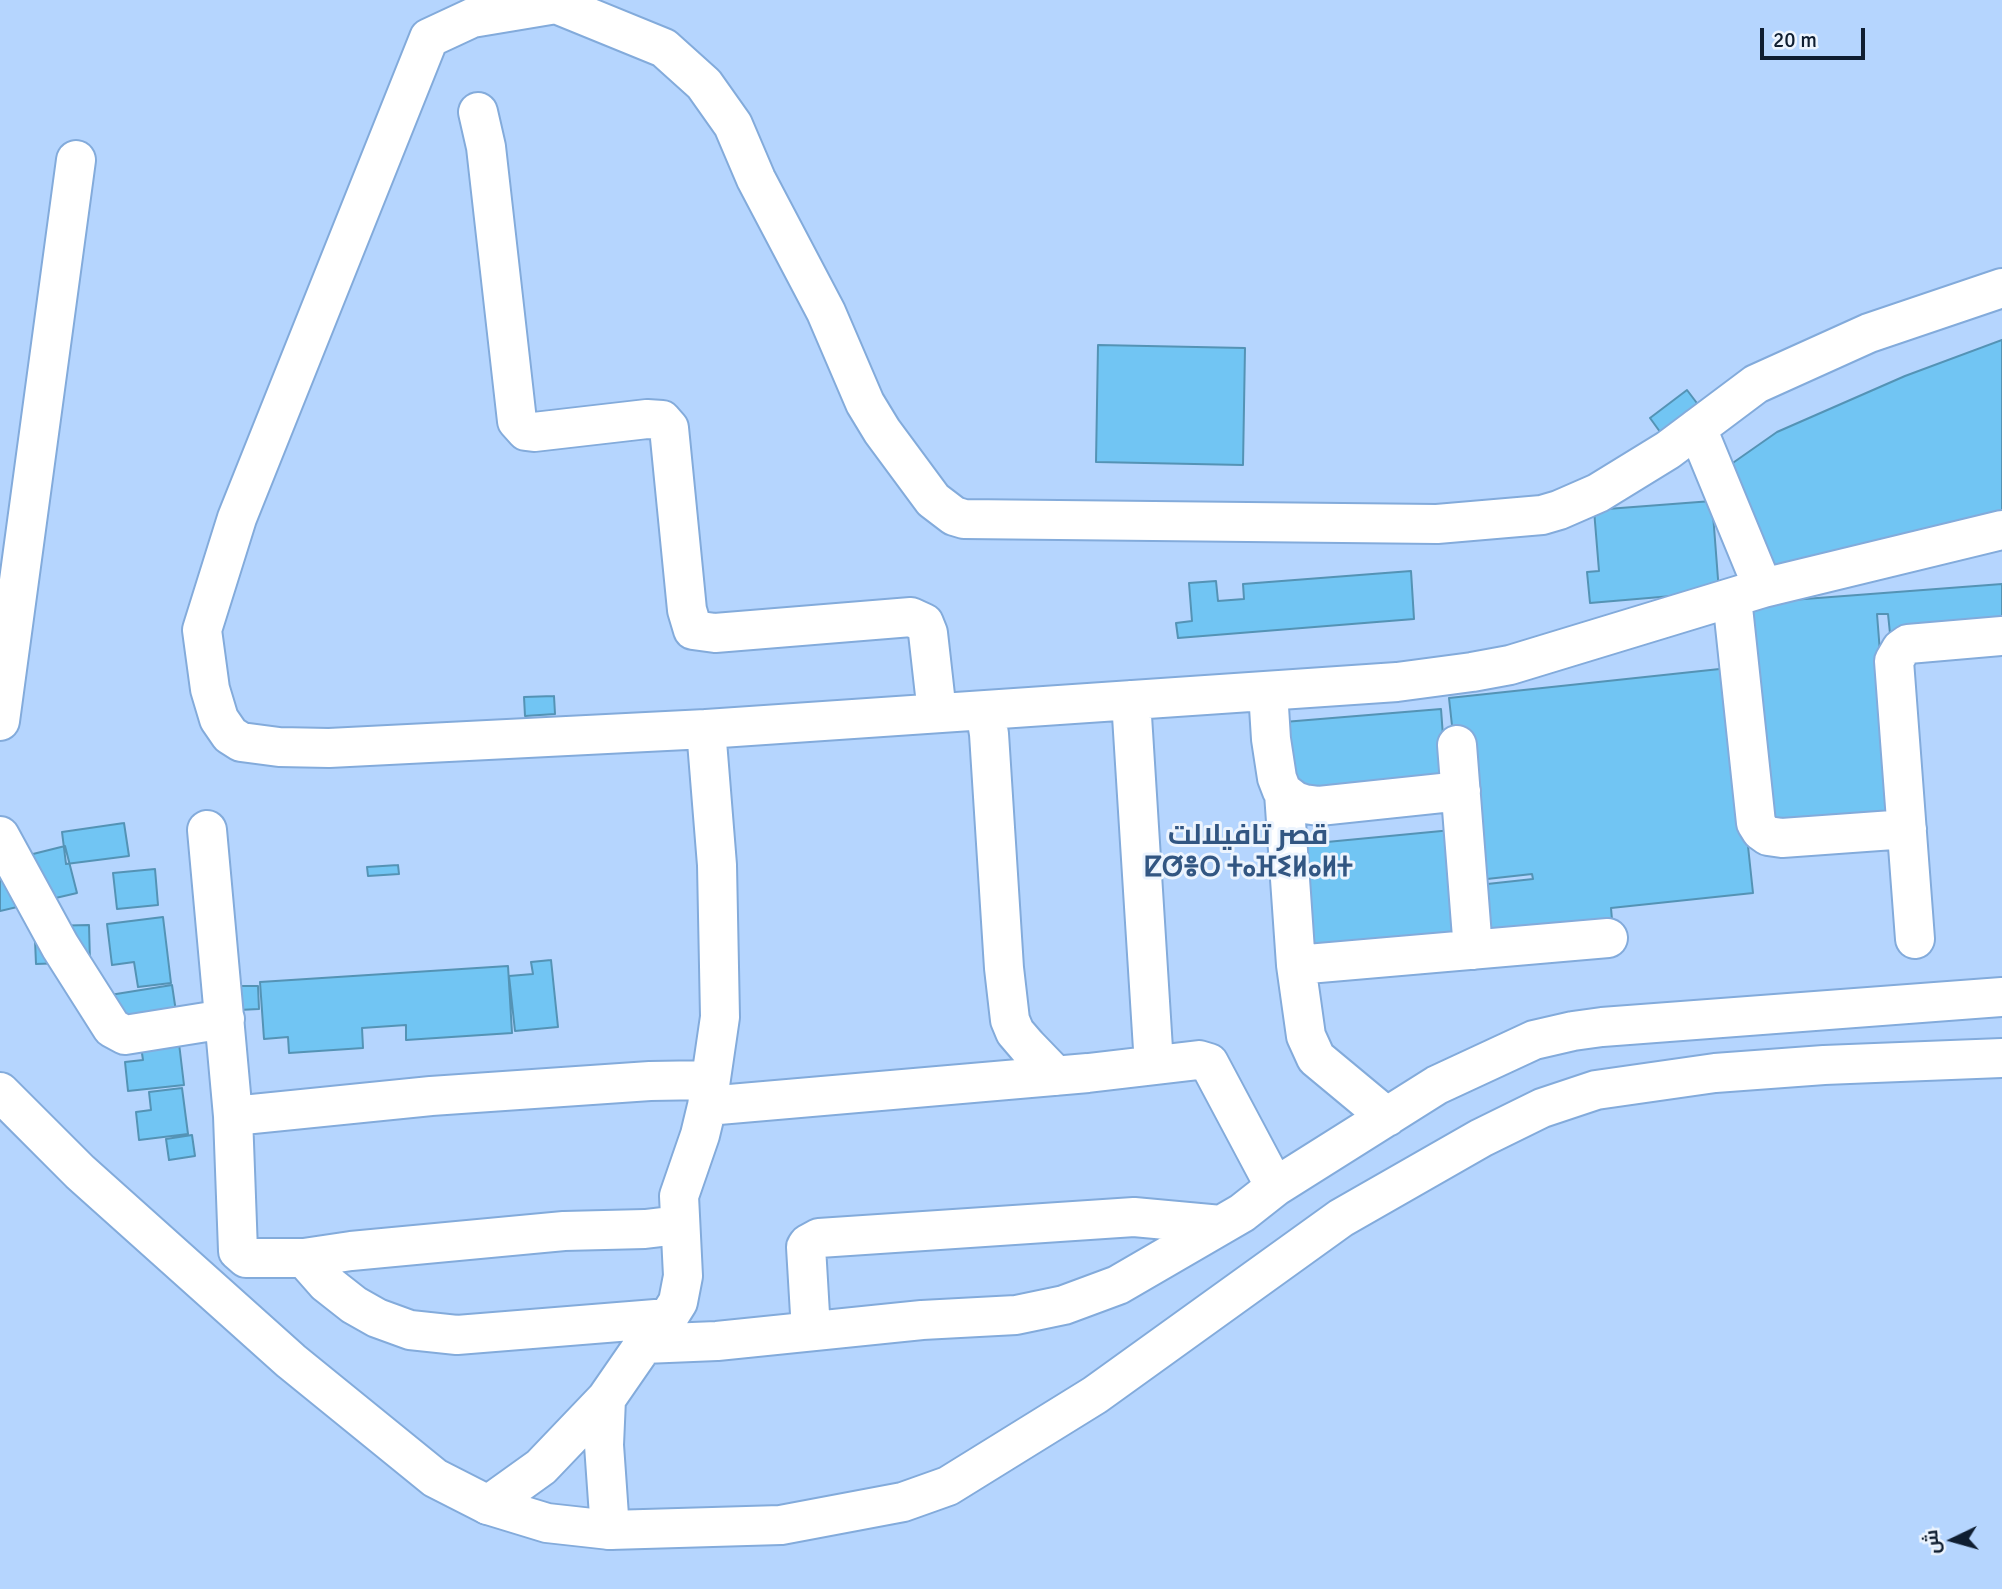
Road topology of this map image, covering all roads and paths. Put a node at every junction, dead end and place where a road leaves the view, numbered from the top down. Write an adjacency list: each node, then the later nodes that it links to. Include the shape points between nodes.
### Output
1 (478, 112): 11 (street, via 486,147 517,421 526,432 534,432 662,419 669,428 687,610 693,629 715,633 911,617 924,623 928,633)
2 (76, 160): 12 (street)
3 (2002, 288): 4 (street, via 1869,333 1756,384)
4 (1697, 428): 6 (street); 13 (street, via 1598,493 1559,510 1519,518 1424,524 975,520 954,516 933,500 865,403 827,312 756,180 733,125 704,83 664,48 556,5 472,18 429,38 237,518 202,630 219,719 230,736 241,742 279,747)
5 (2002, 530): 6 (street)
6 (1748, 593): 8 (street, via 1510,665 1396,682); 17 (street, via 1756,824 1768,836 1782,838)
7 (2002, 636): 17 (street, via 1908,644 1894,661)
8 (1268, 691): 9 (street); 16 (street, via 1276,771)
9 (1131, 701): 10 (street); 27 (street)
10 (985, 710): 11 (street); 28 (street, via 1010,1020 1015,1032)
11 (937, 713): 13 (street)
12 (0, 721)
13 (706, 729): 30 (street, via 720,964 720,1017)
14 (1457, 745): 15 (street)
15 (1461, 791): 16 (street, via 1319,806); 22 (street)
16 (1284, 793): 23 (street)
17 (1907, 829): 21 (street)
18 (207, 830): 25 (street)
19 (0, 836): 25 (street, via 60,946 112,1028 125,1035)
20 (1608, 938): 22 (street)
21 (1915, 939)
22 (1473, 950): 23 (street)
23 (1296, 965): 32 (street, via 1306,1036 1316,1058)
24 (2002, 997): 32 (street, via 1573,1031 1523,1045 1437,1085)
25 (225, 1019): 31 (street)
26 (2002, 1058): 41 (street, via 1715,1073 1596,1090 1553,1104 1480,1138 1341,1218 1095,1395 948,1486 903,1502 781,1525)
27 (1154, 1065): 28 (street); 33 (street, via 1209,1063)
28 (1056, 1076): 30 (street)
29 (0, 1092): 40 (street, via 79,1172 291,1361 435,1478)
30 (708, 1093): 31 (street, via 650,1081); 34 (street, via 700,1135 679,1196)
31 (233, 1116): 36 (street, via 241,1255 250,1259)
32 (1387, 1117): 33 (street)
33 (1275, 1186): 35 (street)
34 (679, 1225): 36 (street, via 564,1231); 37 (street, via 682,1276 678,1302)
35 (1221, 1225): 38 (street, via 1118,1285 1064,1305 1016,1315); 38 (street, via 1134,1217 819,1238 806,1247)
36 (304, 1258): 37 (street, via 354,1306 410,1330 457,1335)
37 (656, 1331): 38 (street, via 717,1341); 39 (street)
38 (811, 1331)
39 (606, 1399): 40 (street, via 541,1467); 41 (street)
40 (488, 1505): 41 (street, via 547,1523)
41 (610, 1530)

